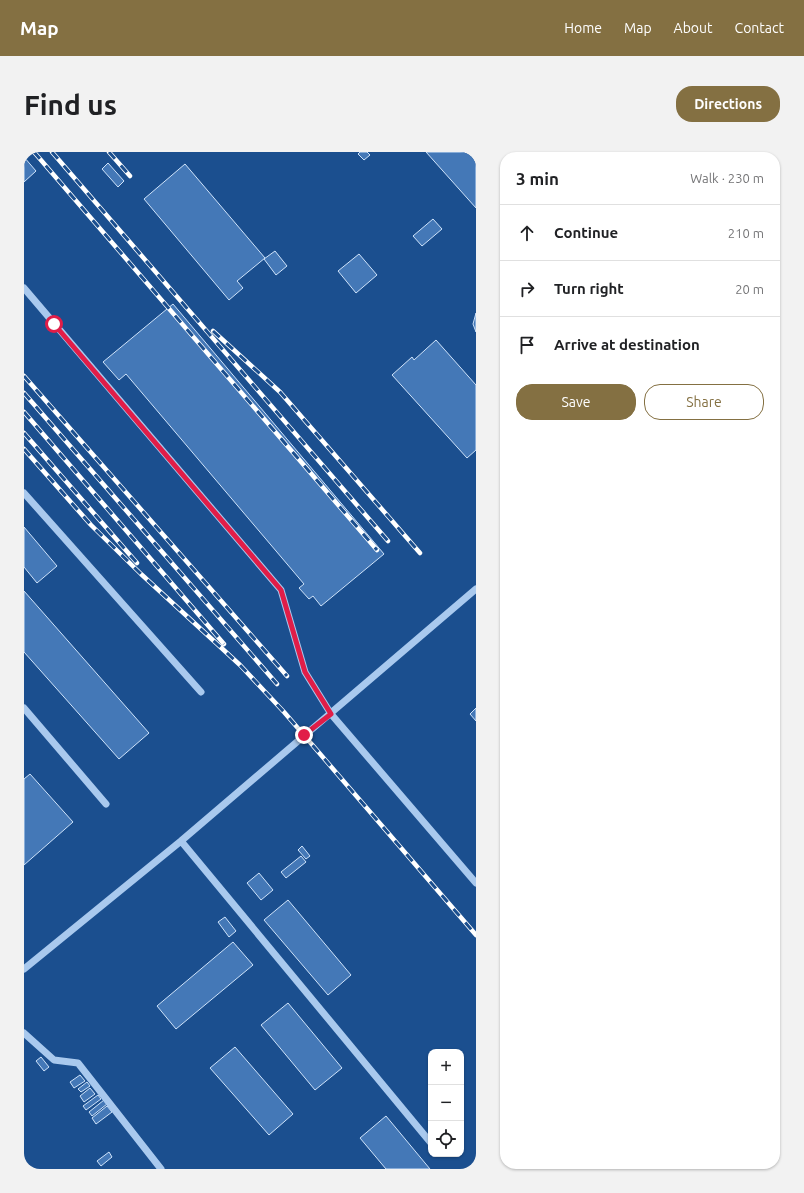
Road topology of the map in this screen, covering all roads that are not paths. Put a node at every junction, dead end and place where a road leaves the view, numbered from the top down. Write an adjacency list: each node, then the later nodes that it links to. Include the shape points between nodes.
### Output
1 (24, 288): 6 (lane, via 281,590 305,672)
2 (24, 493): 4 (lane)
3 (476, 589): 6 (lane)
4 (201, 692)
5 (24, 708): 7 (lane)
6 (331, 714): 8 (lane); 9 (lane)
7 (106, 804)
8 (181, 841): 10 (lane); 12 (lane)
9 (476, 883)
10 (24, 969)
11 (24, 1033): 13 (lane, via 54,1060 78,1063)
12 (428, 1139)
13 (161, 1169)

